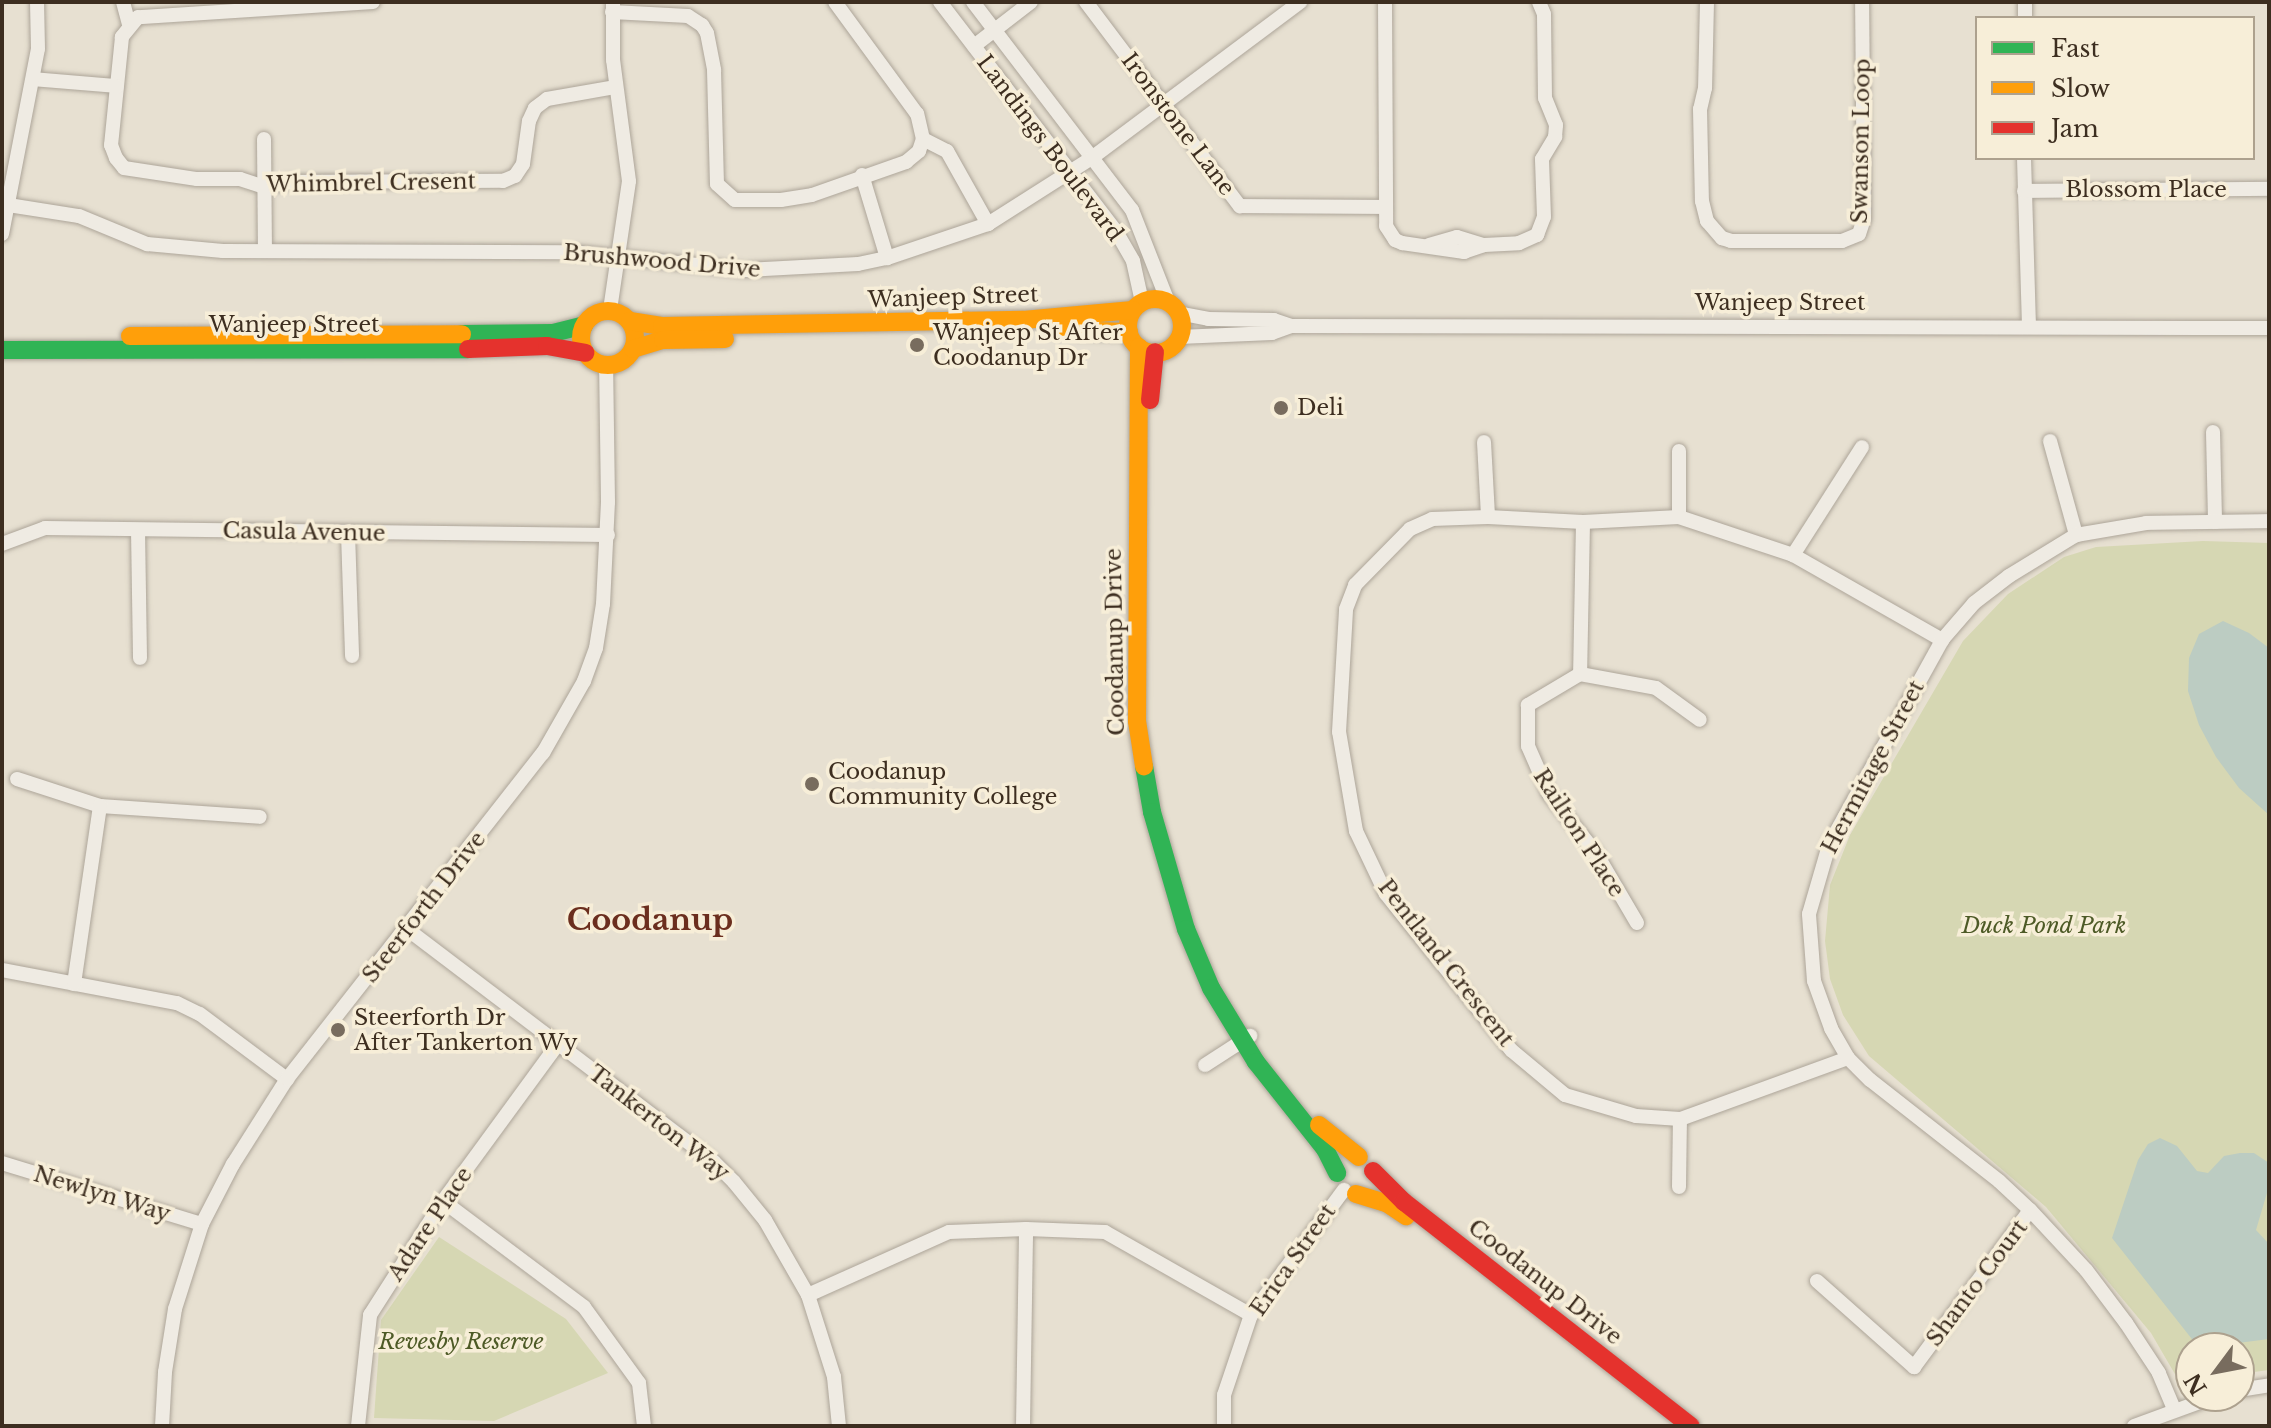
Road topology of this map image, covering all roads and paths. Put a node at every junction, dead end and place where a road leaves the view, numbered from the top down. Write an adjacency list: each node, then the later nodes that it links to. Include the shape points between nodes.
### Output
1 (37, 2): 18 (street)
2 (123, 2): 15 (street, Whimbrel Cresent)
3 (373, 2): 15 (street, via 145,14)
4 (835, 2): 23 (street, via 917,114)
5 (940, 2): 17 (street, Landings Boulevard)
6 (973, 2): 16 (street, Landings Boulevard)
7 (1031, 2): 16 (street)
8 (1086, 2): 21 (street, Ironstone Lane)
9 (1300, 2): 21 (street, Brushwood Drive)
10 (1385, 2): 32 (street)
11 (1707, 2): 12 (street, Swanson Loop, via 1700,109 1702,201 1707,221 1731,241 1842,241 1859,234 1864,219)
12 (1862, 2)
13 (1545, 6): 32 (street, via 1544,89 1556,125 1542,159 1544,217 1537,235 1464,252 1395,240 1386,226)
14 (613, 7): 20 (street); 27 (street, via 688,16 707,33 714,70 715,175 728,197 801,199)
15 (129, 24): 19 (street, Whimbrel Cresent, via 122,37)
16 (995, 30): 17 (street); 24 (street, Landings Boulevard)
17 (974, 46): 26 (street, Landings Boulevard)
18 (33, 79): 19 (street); 31 (street)
19 (117, 86): 28 (street, Whimbrel Cresent, via 111,145 124,168 197,179 240,179)
20 (616, 87): 28 (street, Whimbrel Cresent, via 547,99 535,108 523,164 503,181 288,182); 36 (street, via 629,181)
21 (1164, 104): 24 (street, Brushwood Drive); 32 (street, Ironstone Lane, via 1240,206)
22 (264, 139): 28 (street)
23 (923, 139): 27 (street, via 915,157); 33 (street, via 947,151)
24 (1093, 157): 26 (street, Brushwood Drive); 39 (street, Landings Boulevard, via 1132,210)
25 (2024, 160): 30 (street)
26 (1070, 173): 33 (street, Brushwood Drive); 38 (street, Landings Boulevard, via 1133,261)
27 (862, 175): 37 (street)
28 (265, 187): 35 (street)
29 (2269, 189): 30 (street, Blossom Place)
30 (2024, 191): 44 (street)
31 (5, 204): 34 (street); 35 (street, Brushwood Drive, via 79,216 147,244)
32 (1386, 207)
33 (988, 224): 37 (street, Brushwood Drive)
34 (2, 234)
35 (265, 251): 36 (street, Brushwood Drive)
36 (619, 254): 37 (street, Brushwood Drive, via 746,270 810,269); 40 (street)
37 (887, 258)
38 (1138, 306): 39 (main road, via 1151,299); 41 (main road, Wanjeep Street, via 1023,320 662,326); 48 (main road)
39 (1173, 307): 43 (street, Wanjeep Street, via 1208,319 1274,320); 47 (main road)
40 (610, 310): 41 (main road); 42 (main road, via 595,314)
41 (630, 321): 49 (main road)
42 (584, 325): 46 (main road, Wanjeep Street, via 553,333); 51 (main road, via 580,339)
43 (1291, 326): 44 (street, Wanjeep Street); 47 (street, Wanjeep Street, via 1272,333)
44 (2029, 327): 45 (street, Wanjeep Street)
45 (2269, 328)
46 (2, 336)
47 (1179, 337): 48 (main road, via 1169,348)
48 (1141, 344): 49 (main road, Wanjeep Street, via 1108,329 663,340); 81 (main road, Coodanup Drive, via 1150,392 1147,649 1152,760 1189,912)
49 (633, 349): 52 (main road, via 622,362)
50 (2, 350): 51 (main road, Wanjeep Street, via 547,346)
51 (585, 353): 52 (main road)
52 (606, 366): 65 (street, Steerforth Drive)
53 (2213, 432): 62 (street)
54 (2050, 441): 66 (street)
55 (1484, 442): 58 (street)
56 (1862, 447): 68 (street)
57 (1679, 451): 59 (street)
58 (1488, 517): 61 (street, Pentland Crescent); 86 (street, Pentland Crescent, via 1432,519 1410,529 1355,585 1346,609 1339,732 1356,831 1386,894 1511,1050 1565,1095 1636,1116)
59 (1679, 517): 61 (street, Pentland Crescent); 68 (street, Pentland Crescent)
60 (2269, 521): 62 (street, Hermitage Street)
61 (1583, 522): 72 (street)
62 (2215, 522): 66 (street, Hermitage Street, via 2146,523)
63 (138, 530): 64 (street, Casula Avenue); 67 (street, Casula Avenue, via 45,528); 71 (street)
64 (348, 533): 65 (street, Casula Avenue); 70 (street)
65 (608, 535): 78 (street, Steerforth Drive, via 596,648 584,681 543,753)
66 (2076, 535): 69 (street, Hermitage Street, via 1974,603)
67 (2, 544)
68 (1793, 555): 69 (street, Pentland Crescent)
69 (1942, 640): 83 (street, Hermitage Street, via 1829,845 1817,878 1809,914 1814,981)
70 (352, 656)
71 (140, 658)
72 (1580, 674): 73 (street, via 1656,688); 77 (street, Railton Place, via 1528,705 1528,746 1549,794 1596,853)
73 (1700, 720)
74 (17, 779): 75 (street)
75 (100, 806): 76 (street); 80 (street)
76 (260, 817)
77 (1637, 923)
78 (407, 929): 82 (street, Tankerton Way); 85 (street, Steerforth Drive)
79 (2, 970): 80 (street)
80 (74, 984): 85 (street, via 177,1003 200,1014)
81 (1246, 1039): 84 (street); 87 (main road, Coodanup Drive, via 1320,1126); 90 (main road, Coodanup Drive)
82 (558, 1044): 92 (street, Adare Place); 97 (street, Tankerton Way, via 734,1182 765,1220)
83 (1848, 1058): 86 (street, Pentland Crescent); 93 (street, Hermitage Street)
84 (1205, 1065)
85 (287, 1079): 94 (street, Steerforth Drive)
86 (1680, 1119): 91 (street)
87 (1359, 1157): 89 (main road, Coodanup Drive); 90 (main road, via 1347,1159)
88 (2, 1163): 94 (street, Newlyn Way)
89 (1373, 1171): 90 (main road, via 1371,1186); 107 (main road, Coodanup Drive, via 1404,1202)
90 (1346, 1186): 98 (street, Erica Street); 106 (main road, Coodanup Drive, via 1400,1212)
91 (1679, 1187)
92 (443, 1201): 101 (street, Adare Place, via 370,1315); 102 (street, via 584,1307 639,1383)
93 (2030, 1210): 96 (street, Shanto Court, via 1914,1367); 99 (street, Hermitage Street, via 2126,1323 2159,1373)
94 (202, 1224): 100 (street, Steerforth Drive, via 169,1339)
95 (1026, 1229): 97 (street, via 949,1232); 98 (street, via 1105,1232); 104 (street)
96 (1817, 1281)
97 (808, 1295): 103 (street, Tankerton Way, via 834,1377)
98 (1251, 1315): 105 (street, Erica Street, via 1224,1395)
99 (2174, 1409): 108 (street)
100 (162, 1426)
101 (358, 1426)
102 (644, 1426)
103 (839, 1426)
104 (1023, 1426)
105 (1224, 1426)
106 (1674, 1426)
107 (1691, 1426)
108 (2134, 1426)

